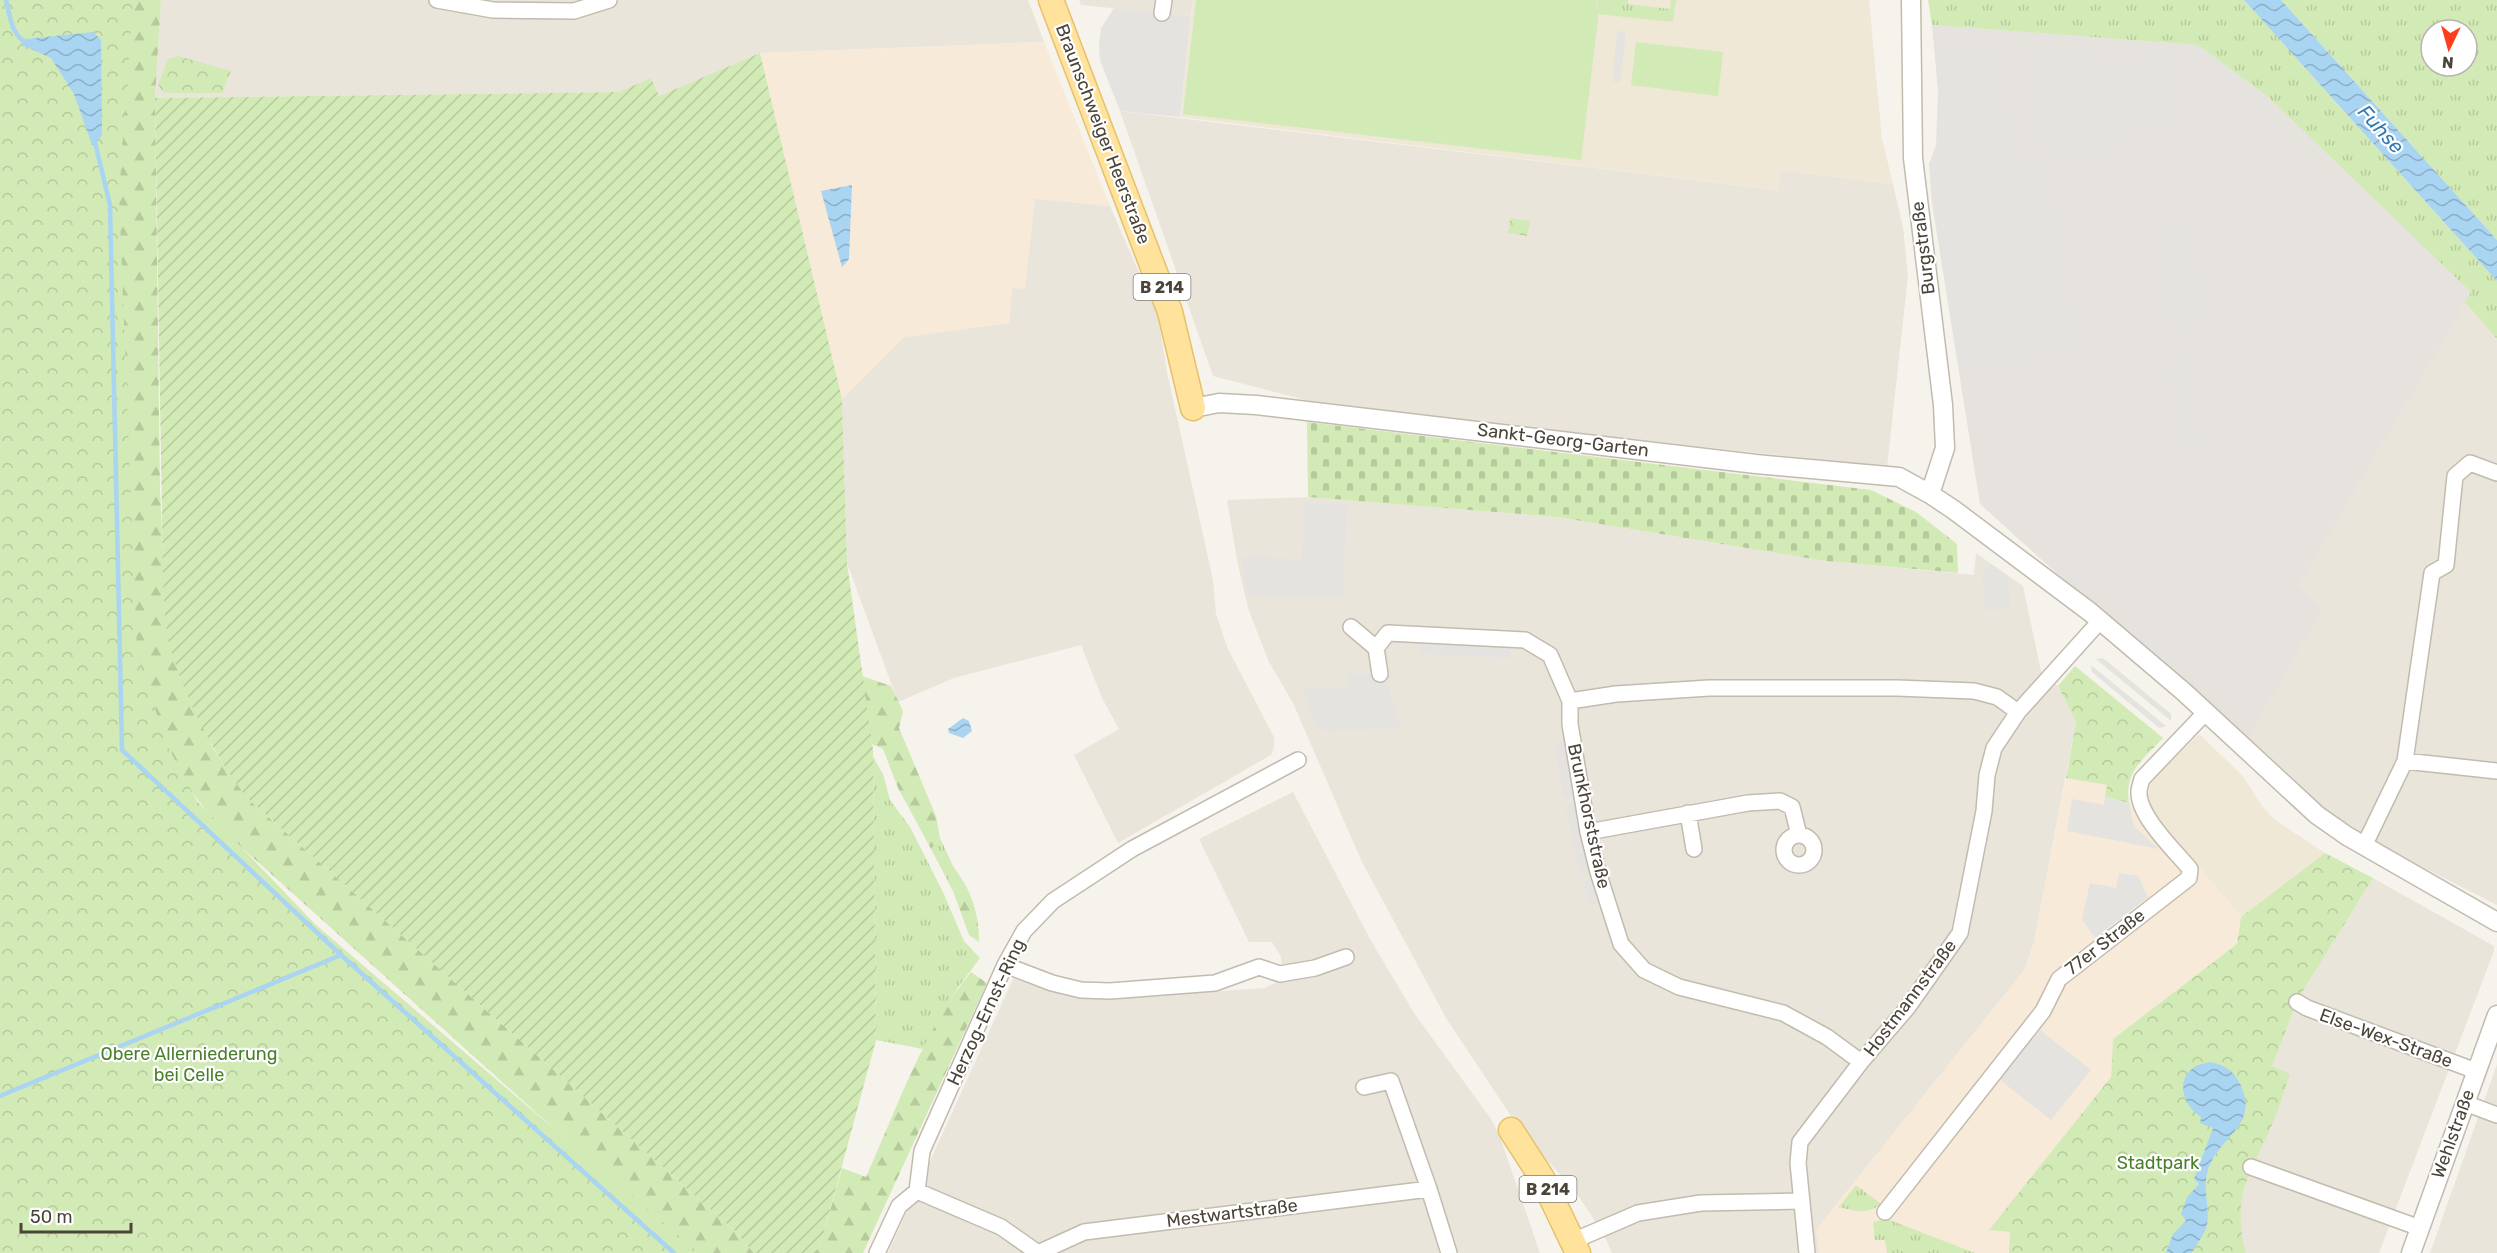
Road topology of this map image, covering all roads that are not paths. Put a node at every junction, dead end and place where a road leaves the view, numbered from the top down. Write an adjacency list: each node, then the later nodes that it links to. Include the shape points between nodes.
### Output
1 (437, 0): 2 (street, via 493,10 574,11)
2 (609, 0)
3 (1051, 0): 5 (main road, Braunschweiger Heerstraße / B 214, via 1170,312)
4 (1911, 0): 7 (street, Burgstraße, via 1913,158 1943,405 1942,462)
5 (1193, 408): 7 (street, Sankt-Georg-Garten, via 1219,403 1256,405 1756,464 1877,474 1899,477)
6 (2497, 473): 16 (street, via 2470,463 2455,476 2446,565 2432,573)
7 (1930, 494): 8 (street)
8 (2100, 621): 13 (street, Hostmannstraße); 14 (street)
9 (1351, 627): 10 (street)
10 (1376, 648): 11 (street); 12 (street, Brunkhorststraße, via 1388,633 1525,640 1550,655)
11 (1380, 674)
12 (1570, 701): 13 (street, via 1709,688 1886,688 1974,691 1997,697); 19 (street, Brunkhorststraße, via 1570,724)
13 (2018, 712): 28 (street, Hostmannstraße, via 1994,748 1960,933 1908,1007)
14 (2206, 712): 21 (street, via 2318,814); 38 (street, 77er Straße, via 2142,779 2139,792 2142,808 2190,869 2189,878 2059,979 2043,1011)
15 (1298, 760): 25 (street, Herzog-Ernst-Ring, via 1132,849 1053,901 1024,931)
16 (2405, 761): 17 (street); 21 (street)
17 (2497, 771)
18 (1688, 813): 19 (street); 20 (street, via 1780,801 1792,807); 22 (street)
19 (1588, 832): 28 (street, Brunkhorststraße, via 1621,944 1644,970 1679,987 1783,1013 1827,1037)
20 (1799, 835)
21 (2364, 846): 23 (street)
22 (1694, 849)
23 (2497, 922)
24 (1346, 957): 25 (street, via 1280,974 1259,967 1215,982 1110,991 1052,983)
25 (1005, 965): 36 (street, Herzog-Ernst-Ring, via 922,1151)
26 (2297, 1002): 29 (street, Else-Wex-Straße)
27 (2497, 1016): 29 (street, Wehlstraße)
28 (1861, 1062): 37 (street, Hostmannstraße, via 1800,1142)
29 (2476, 1071): 31 (street, Wehlstraße)
30 (1364, 1087): 35 (street, via 1391,1081)
31 (2465, 1103): 32 (street); 39 (street, Wehlstraße)
32 (2497, 1115)
33 (1511, 1130): 40 (main road, B 214, via 1542,1178)
34 (2252, 1167): 39 (street)
35 (1429, 1189): 42 (street, Mestwartstraße, via 1084,1232); 43 (street)
36 (917, 1191): 41 (street, via 899,1206); 42 (street, via 1001,1227)
37 (1802, 1201): 40 (street, via 1701,1203 1638,1213 1596,1229); 44 (street, Hostmannstraße)
38 (1885, 1212)
39 (2420, 1228): 45 (street, Wehlstraße)
40 (1576, 1247)
41 (877, 1253)
42 (1038, 1253)
43 (1449, 1253)
44 (1808, 1253)
45 (2411, 1253)

